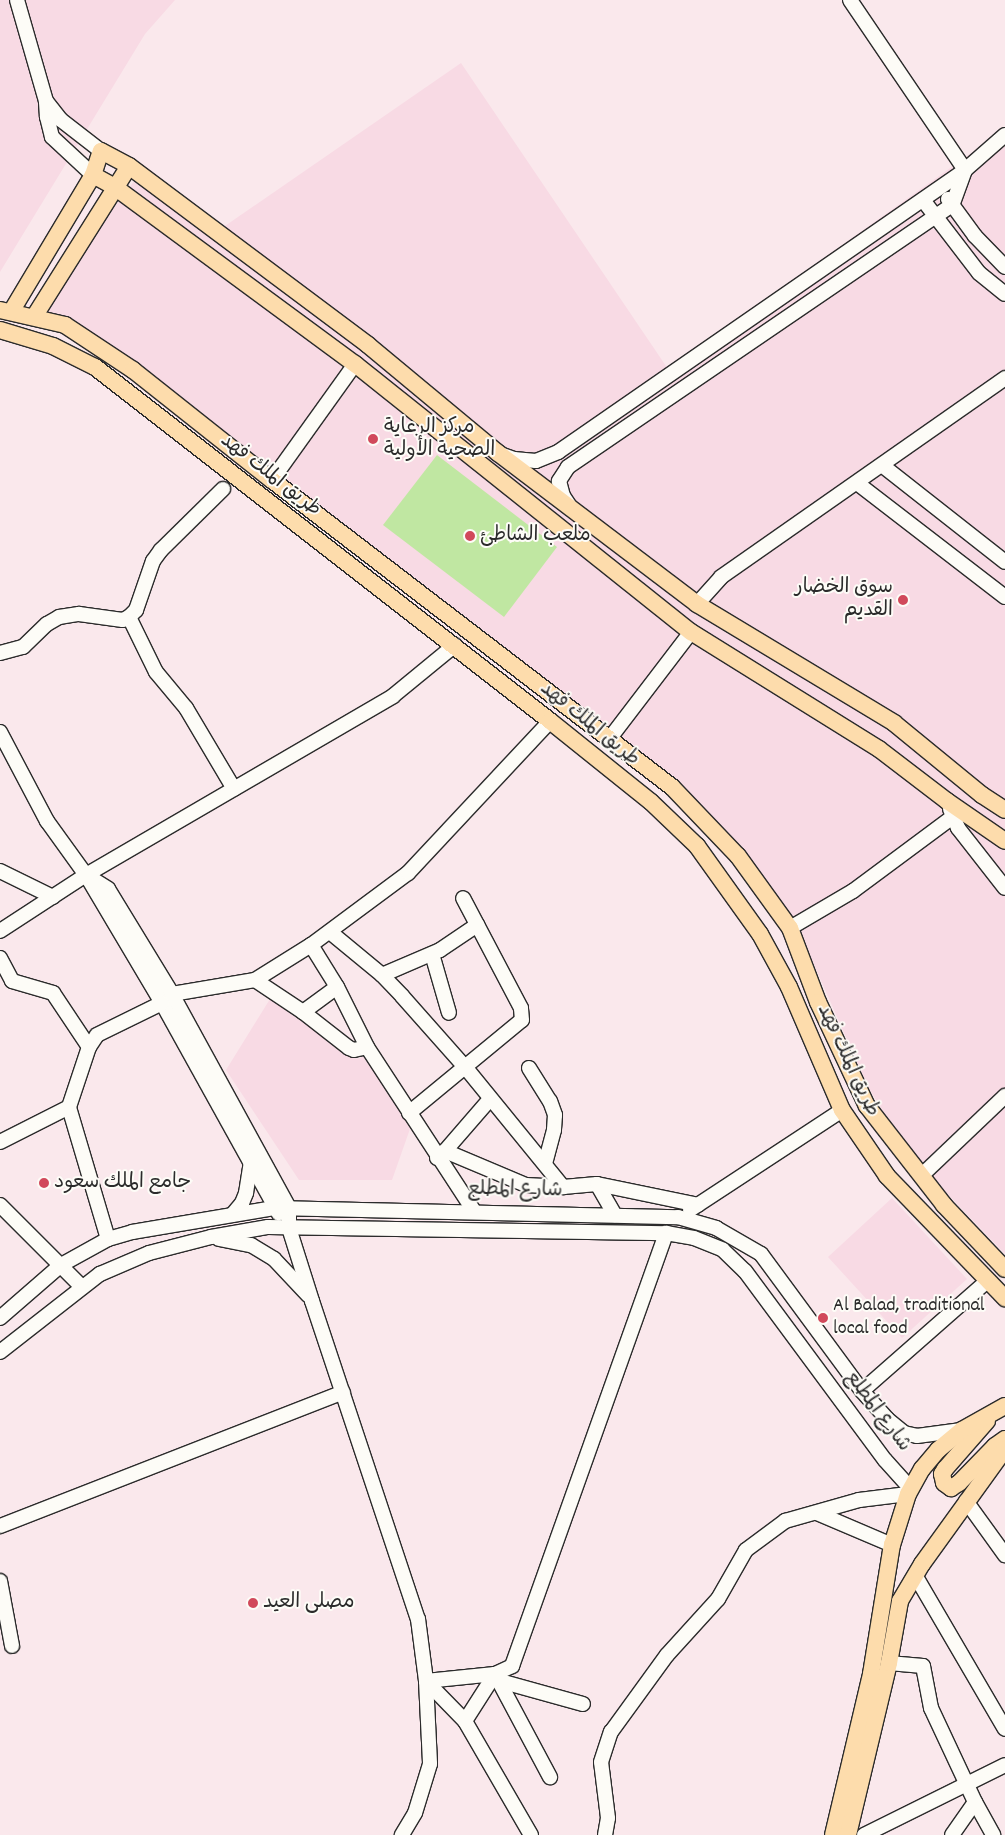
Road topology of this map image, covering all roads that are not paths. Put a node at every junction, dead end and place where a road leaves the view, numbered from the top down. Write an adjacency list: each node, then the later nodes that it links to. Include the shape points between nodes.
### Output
1 (17, 0): 3 (street)
2 (850, 0): 7 (street)
3 (46, 101): 5 (street, via 62,120); 8 (street, via 52,136)
4 (1005, 135): 7 (street)
5 (101, 151): 6 (main road); 8 (main road)
6 (129, 166): 9 (main road); 21 (main road, via 368,345)
7 (965, 170): 10 (street); 12 (street)
8 (94, 175): 9 (main road); 16 (main road)
9 (116, 188): 17 (main road); 19 (main road)
10 (940, 188): 11 (street); 12 (street)
11 (923, 200): 13 (street); 21 (street, via 558,452 536,461 514,460)
12 (952, 205): 13 (street); 14 (street, via 975,236)
13 (936, 217): 15 (street, via 979,273); 26 (street, via 568,467 559,481 560,489)
14 (1005, 267)
15 (1005, 294)
16 (6, 311): 17 (main road, طريق الملك فهد)
17 (34, 317): 23 (main road, طريق الملك فهد, via 65,325 134,370)
18 (0, 330): 29 (main road, طريق الملك فهد, via 53,346 94,367)
19 (355, 364): 23 (street); 33 (main road)
20 (1005, 378): 22 (street)
21 (498, 453): 26 (main road)
22 (883, 466): 24 (street); 27 (street)
23 (272, 480): 28 (main road, طريق الملك فهد)
24 (858, 483): 30 (street); 31 (street, via 721,577)
25 (223, 488): 32 (street, via 153,561 136,610)
26 (573, 510): 31 (main road)
27 (1005, 562)
28 (396, 574): 29 (main road); 38 (main road, طريق الملك فهد)
29 (384, 591): 34 (main road, طريق الملك فهد)
30 (1005, 597)
31 (697, 604): 41 (main road, via 894,723 982,796)
32 (129, 617): 35 (street, via 123,620 79,614 58,618 47,624 24,647); 39 (street, via 156,672 186,708)
33 (691, 632): 38 (street); 40 (main road, via 879,749)
34 (455, 646): 36 (main road, طريق الملك فهد); 39 (street, via 393,696)
35 (0, 653)
36 (550, 721): 51 (street, via 408,873); 68 (main road, طريق الملك فهد, via 651,802 697,846 760,934 789,988)
37 (0, 732): 44 (street, via 47,821)
38 (610, 738): 49 (main road, طريق الملك فهد, via 672,787 738,856)
39 (234, 789): 44 (street)
40 (950, 809): 42 (main road); 45 (street, via 958,828); 49 (street, via 852,891)
41 (1005, 810)
42 (1005, 841)
43 (0, 871): 46 (street)
44 (86, 875): 46 (street); 58 (street)
45 (1005, 888)
46 (53, 897): 50 (street)
47 (463, 898): 48 (street)
48 (477, 925): 53 (street); 63 (street, via 523,1014 522,1020)
49 (790, 928): 74 (main road, طريق الملك فهد, via 818,1002 867,1106)
50 (0, 931)
51 (330, 932): 52 (street); 55 (street)
52 (311, 945): 56 (street); 57 (street)
53 (432, 954): 55 (street); 60 (street)
54 (0, 958): 61 (street, via 12,981 52,992)
55 (382, 975): 63 (street)
56 (255, 980): 58 (street); 59 (street)
57 (337, 988): 59 (street); 62 (street)
58 (167, 998): 61 (street, via 97,1035); 72 (street); 80 (street)
59 (303, 1012): 62 (street, via 349,1048)
60 (449, 1013)
61 (89, 1047): 67 (street)
62 (368, 1047): 69 (street)
63 (466, 1068): 66 (street); 69 (street)
64 (530, 1068): 73 (street, via 550,1101 554,1115 554,1130)
65 (1005, 1096): 74 (street)
66 (490, 1099): 71 (street); 73 (street)
67 (69, 1108): 70 (street); 88 (street)
68 (842, 1110): 78 (street); 91 (main road, طريق الملك فهد, via 887,1176)
69 (409, 1113): 71 (street)
70 (0, 1142)
71 (441, 1154): 76 (street, via 519,1183); 81 (street)
72 (251, 1162): 79 (street); 82 (street, via 246,1193)
73 (545, 1163): 76 (street)
74 (922, 1175): 90 (main road, طريق الملك فهد, via 944,1205)
75 (597, 1184): 76 (street); 78 (street); 83 (street)
76 (563, 1187)
77 (0, 1205): 89 (street)
78 (698, 1205): 84 (street)
79 (274, 1208): 80 (street, شارع المطلع); 82 (street, شارع المطلع); 85 (street)
80 (289, 1208): 81 (street, شارع المطلع); 85 (street)
81 (474, 1211): 83 (street, شارع المطلع)
82 (232, 1215): 88 (street, شارع المطلع)
83 (615, 1215): 84 (street, شارع المطلع)
84 (678, 1217): 97 (street, شارع المطلع, via 716,1228 762,1254)
85 (290, 1228): 86 (street, شارع المطلع); 87 (street, شارع المطلع, via 268,1227); 94 (street)
86 (666, 1233): 104 (street, شارع المطلع, via 694,1238 723,1250 746,1271); 114 (street, via 512,1666)
87 (211, 1237): 92 (street, شارع المطلع, via 149,1253 100,1274); 94 (street, via 251,1245 274,1259)
88 (108, 1239): 89 (street, شارع المطلع)
89 (61, 1265): 92 (street); 95 (street, شارع المطلع)
90 (1005, 1269)
91 (987, 1281): 93 (main road, طريق الملك فهد); 97 (street)
92 (82, 1286): 96 (street, شارع المطلع)
93 (1005, 1298)
94 (312, 1301): 98 (street)
95 (0, 1318)
96 (0, 1352)
97 (862, 1391): 101 (street, شارع المطلع, via 904,1434 917,1436)
98 (343, 1392): 107 (street); 115 (street, via 418,1619)
99 (1005, 1406): 100 (main road)
100 (992, 1416): 101 (main road, شارع المطلع); 102 (main road, via 945,1469 942,1474 944,1483 951,1488 959,1483)
101 (962, 1430): 104 (main road, شارع المطلع, via 938,1450)
102 (1005, 1439)
103 (1005, 1449): 105 (main road)
104 (910, 1491): 106 (street, via 859,1500); 108 (main road, شارع المطلع)
105 (966, 1501): 109 (street); 110 (main road)
106 (817, 1513): 108 (street); 126 (street, via 784,1521 746,1550 718,1598 667,1655 611,1732 600,1762 608,1818)
107 (0, 1526)
108 (892, 1545): 127 (main road, شارع المطلع, via 871,1674)
109 (1005, 1555)
110 (915, 1575): 113 (main road, via 900,1601); 117 (street)
111 (0, 1581): 112 (street)
112 (12, 1646)
113 (889, 1663): 122 (street, via 923,1666 931,1708); 128 (main road)
114 (497, 1677): 115 (street); 116 (street); 118 (street); 121 (street)
115 (426, 1681): 118 (street); 124 (street, via 430,1764 415,1813)
116 (583, 1704)
117 (1001, 1713): 119 (street)
118 (465, 1721): 125 (street)
119 (1005, 1729)
120 (1005, 1765): 122 (street)
121 (550, 1778)
122 (968, 1784): 123 (street); 129 (street)
123 (975, 1802): 130 (street); 131 (street)
124 (402, 1835)
125 (531, 1835)
126 (605, 1835)
127 (833, 1835)
128 (848, 1835)
129 (864, 1835)
130 (952, 1835)
131 (993, 1835)

